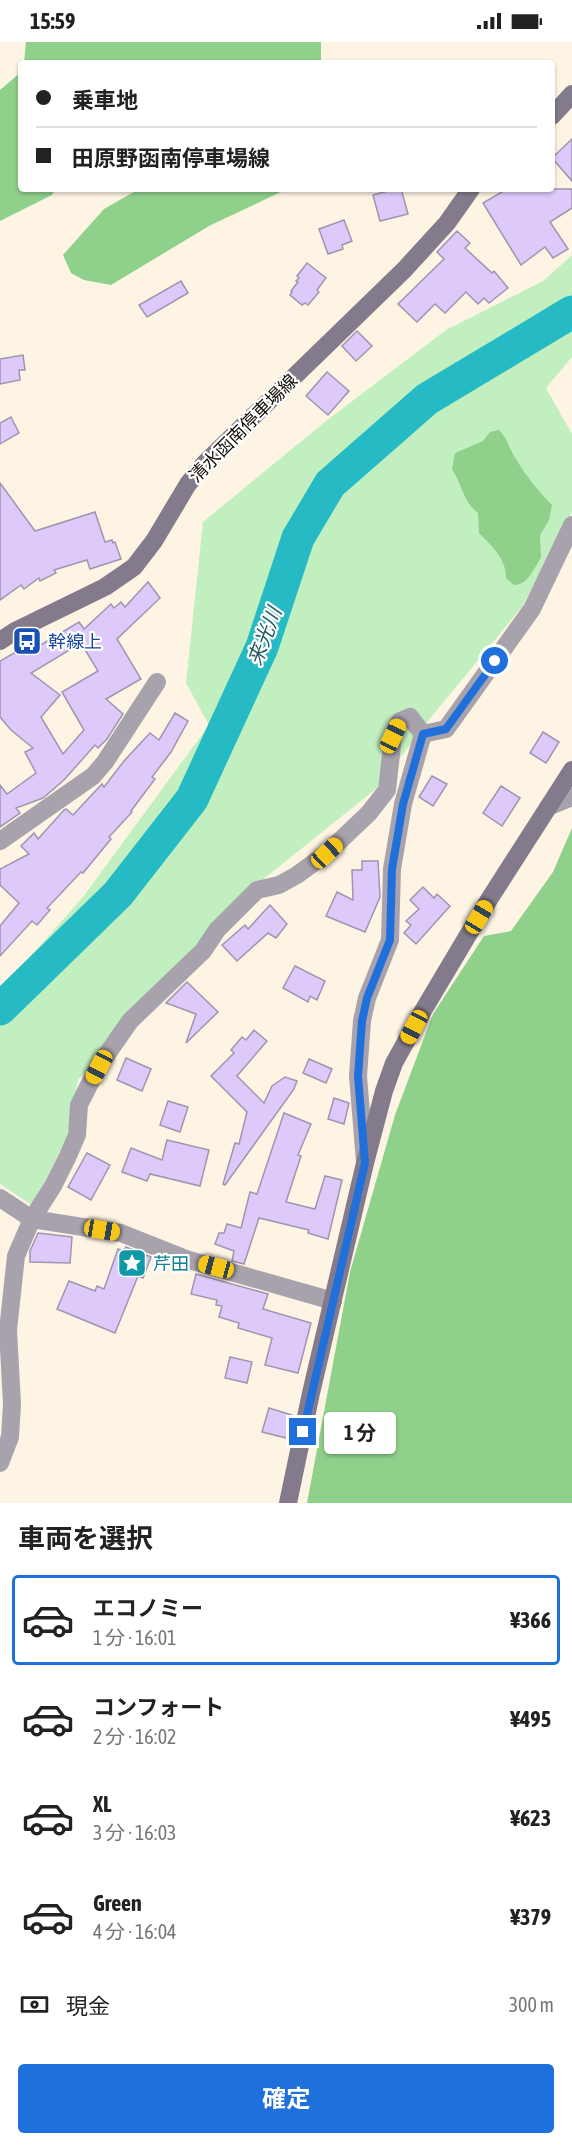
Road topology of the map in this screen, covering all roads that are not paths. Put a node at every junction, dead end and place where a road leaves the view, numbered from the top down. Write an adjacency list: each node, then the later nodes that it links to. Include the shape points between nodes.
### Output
1 (572, 94): 2 (main road)
2 (555, 113)
3 (469, 192): 5 (main road, 清水函南停車場線, via 447,223 404,270 205,463 134,567 105,587)
4 (572, 525): 7 (street, via 526,619 446,729)
5 (0, 641)
6 (157, 682): 11 (street, via 93,776)
7 (423, 734): 12 (street, via 403,804 392,869 390,940 362,1021 358,1076); 14 (street, via 410,717 400,721 393,736 387,790 369,813 297,875 279,885 257,890 217,930 203,951 130,1021 79,1105 77,1135)
8 (572, 770): 10 (main road)
9 (572, 797): 10 (street)
10 (548, 807): 12 (main road, via 394,1063)
11 (0, 841)
12 (365, 1163): 15 (main road)
13 (0, 1198): 14 (street)
14 (32, 1219): 15 (street, via 121,1233 189,1260); 16 (street, via 16,1256 12,1280 8,1330 10,1437)
15 (333, 1301): 17 (main road)
16 (0, 1463)
17 (288, 1503)

